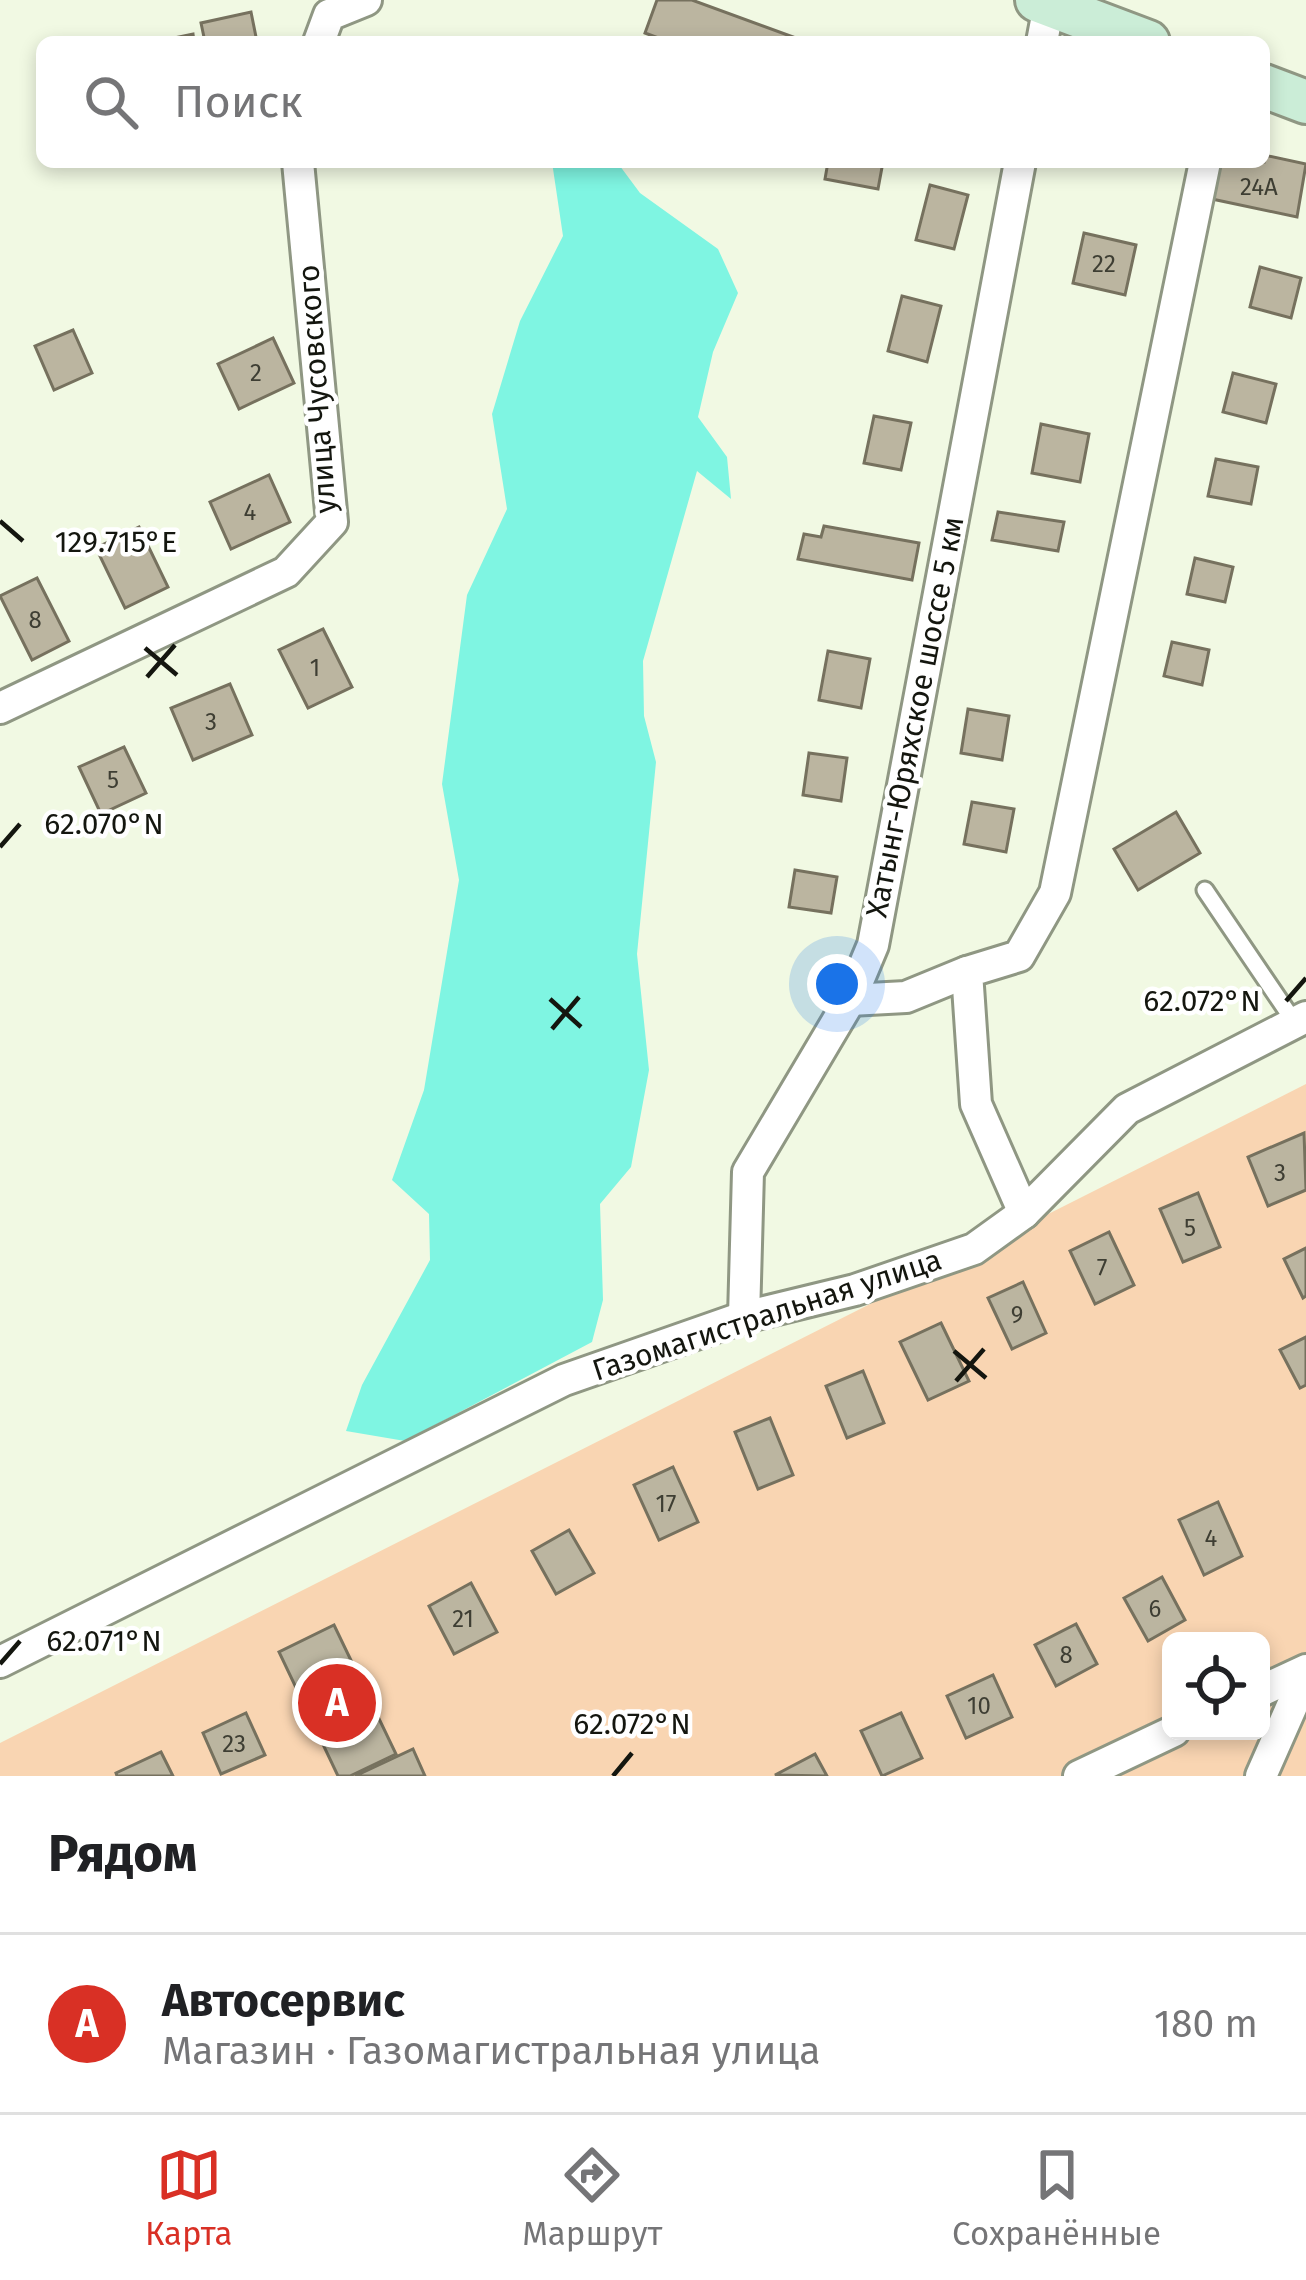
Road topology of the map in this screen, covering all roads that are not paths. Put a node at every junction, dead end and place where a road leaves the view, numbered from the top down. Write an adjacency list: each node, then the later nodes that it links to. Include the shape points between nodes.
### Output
1 (366, 0): 3 (street)
2 (1043, 16): 4 (main road)
3 (318, 19)
4 (1124, 36)
5 (1270, 88): 6 (main road)
6 (1306, 102)
7 (299, 168): 10 (street, улица Чусовского, via 332,522 286,572)
8 (1019, 168): 13 (street, Хатынг-Юряхское шоссе 5 км, via 873,945)
9 (1203, 168): 12 (street, via 1055,893 1019,956)
10 (0, 708)
11 (1205, 890): 14 (lane)
12 (967, 972): 13 (street, via 906,997); 15 (street, via 976,1104)
13 (850, 1000): 16 (street, Хатынг-Юряхское шоссе 5 км, via 748,1172)
14 (1300, 1020): 15 (street, Газомагистральная улица, via 1127,1109)
15 (1024, 1213): 16 (street, Газомагистральная улица, via 974,1250)
16 (743, 1317): 17 (street, Газомагистральная улица, via 564,1380)
17 (0, 1662)
18 (1306, 1672): 19 (street); 22 (street)
19 (1270, 1686)
20 (1162, 1737): 21 (street)
21 (1079, 1776)
22 (1261, 1776)

